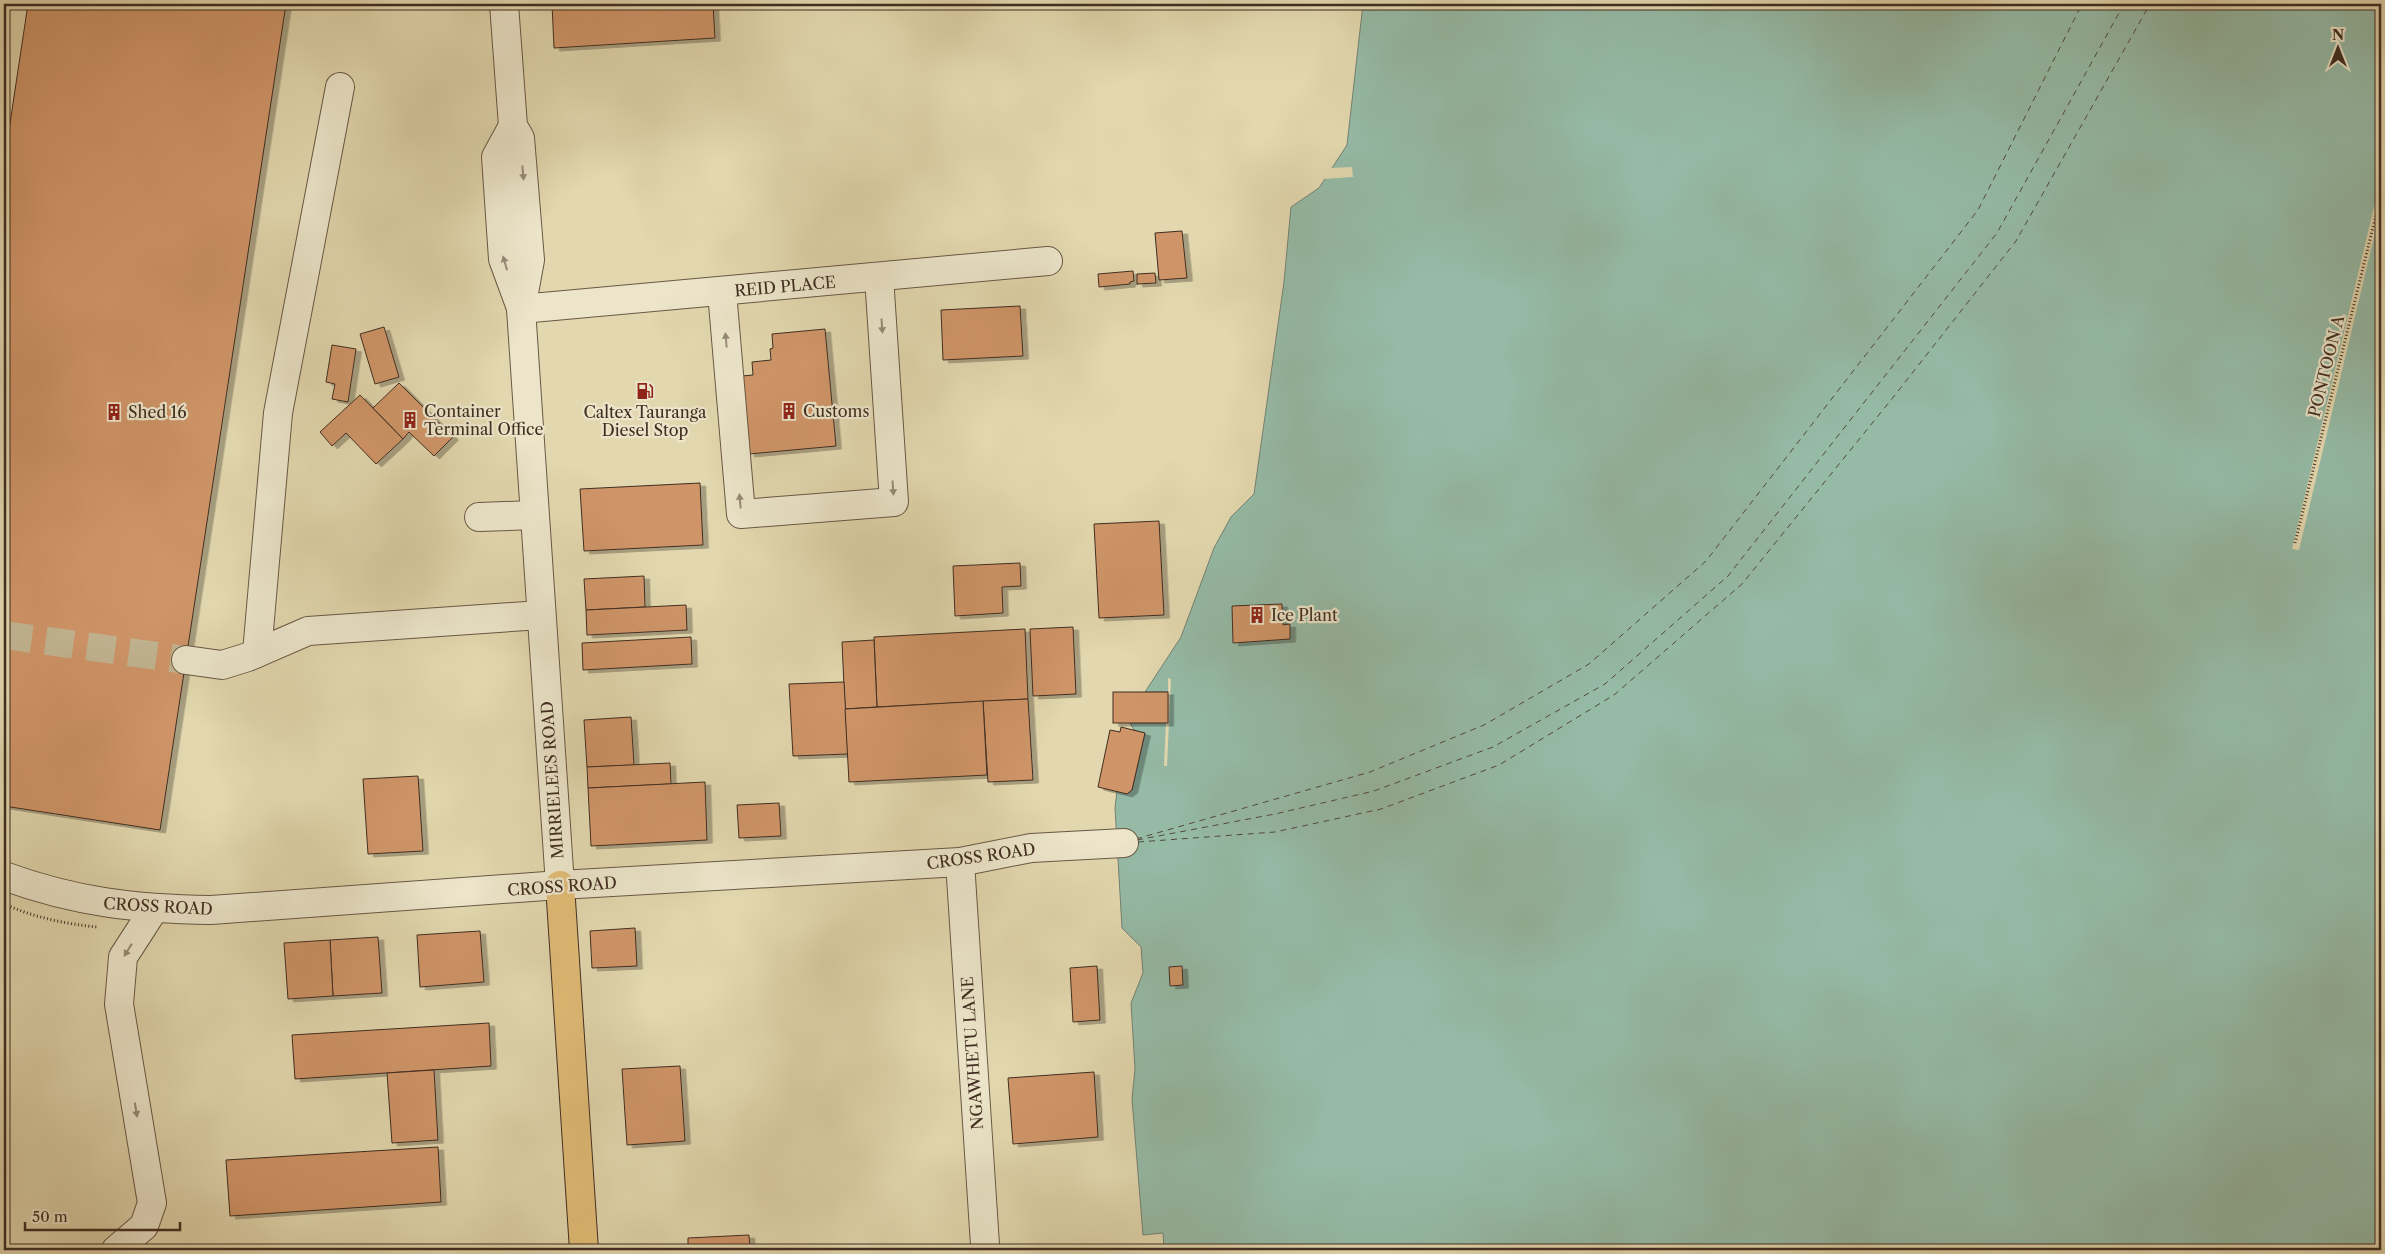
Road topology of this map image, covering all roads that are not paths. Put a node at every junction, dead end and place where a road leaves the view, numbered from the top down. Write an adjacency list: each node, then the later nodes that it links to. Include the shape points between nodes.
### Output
1 (504, 4): 6 (street, MIRRIELEES ROAD, via 513,126 520,138 530,260)
2 (340, 87): 10 (street, via 278,412)
3 (1048, 261): 4 (street, REID PLACE)
4 (879, 277): 5 (street, REID PLACE); 5 (street, one-way to 5, via 894,502 741,514)
5 (722, 292): 6 (street, REID PLACE)
6 (521, 309): 7 (street, MIRRIELEES ROAD)
7 (534, 515): 8 (street); 9 (street, MIRRIELEES ROAD)
8 (479, 517)
9 (541, 615): 10 (street, via 308,631); 15 (street, MIRRIELEES ROAD)
10 (257, 653): 11 (street, via 222,665)
11 (186, 660)
12 (1122, 836): 13 (street, CROSS ROAD, via 1031,848)
13 (960, 862): 15 (street, CROSS ROAD); 17 (street, NGAWHETU LANE)
14 (4, 876): 16 (street, CROSS ROAD, via 43,891 96,903)
15 (560, 886): 16 (street, CROSS ROAD, via 211,910); 19 (main road, MIRRIELEES ROAD)
16 (154, 909): 18 (street, one-way to 18, via 123,957 119,1004 152,1203 144,1226)
17 (984, 1245)
18 (116, 1250)
19 (584, 1250)

